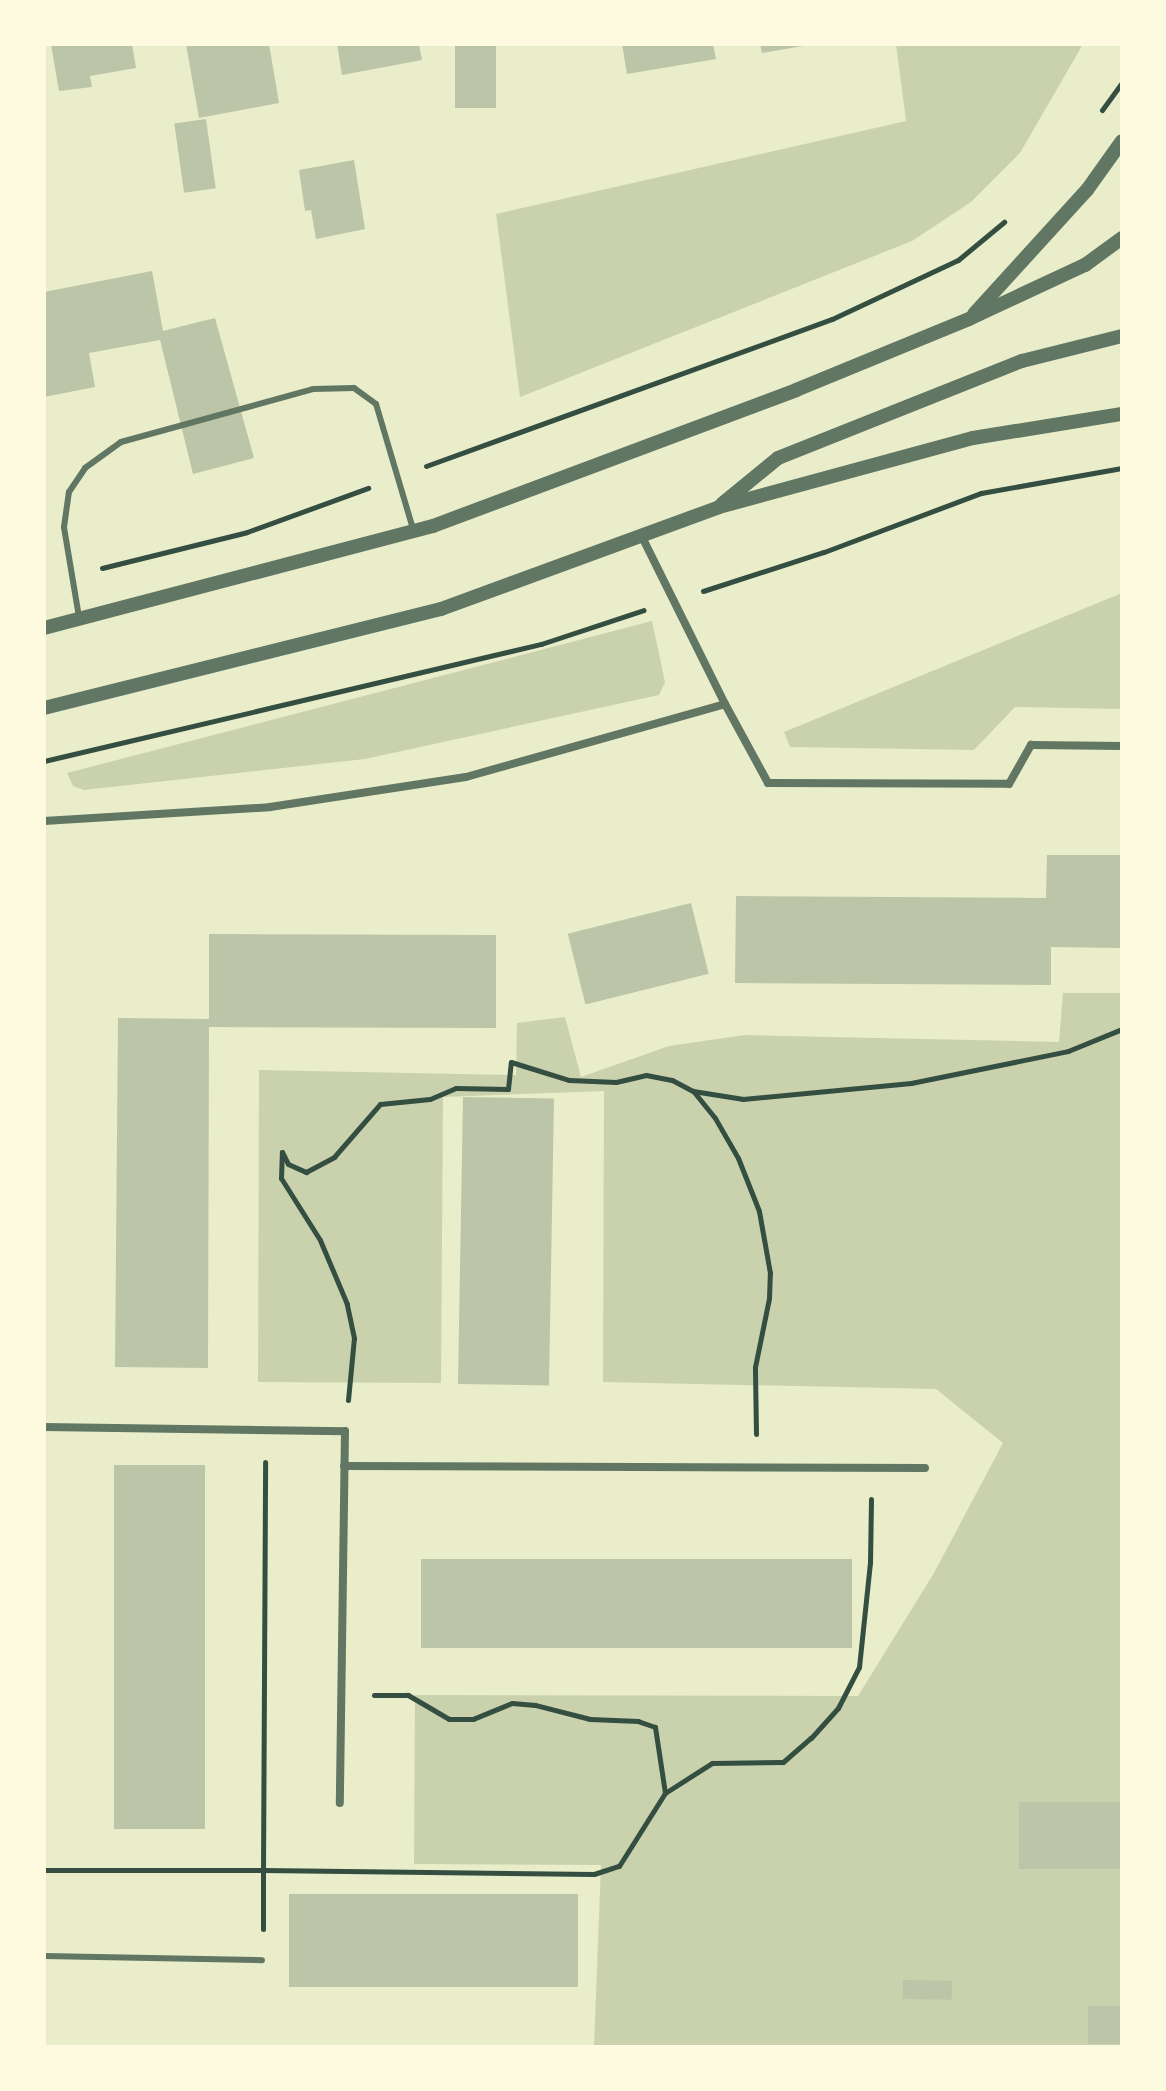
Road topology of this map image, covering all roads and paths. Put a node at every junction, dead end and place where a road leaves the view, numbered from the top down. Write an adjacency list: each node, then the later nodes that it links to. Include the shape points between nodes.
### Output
1 (1122, 82): 2 (path)
2 (1096, 117)
3 (1122, 141): 6 (street, via 1087,190)
4 (1012, 216): 10 (path, via 958,260 832,319)
5 (1122, 238): 6 (street, via 1085,265)
6 (969, 319): 12 (street, via 796,390)
7 (1122, 336): 11 (street, via 1022,361 778,458)
8 (1122, 414): 11 (street, via 973,438)
9 (1122, 468): 15 (path, via 981,493)
10 (400, 476): 12 (lane); 14 (path, via 247,532); 14 (lane, via 376,404 354,388 313,389 121,442 85,468 69,492 64,527)
11 (719, 507): 13 (street)
12 (413, 531): 16 (street)
13 (640, 535): 15 (street); 19 (street, via 441,609)
14 (69, 576): 16 (lane)
15 (673, 601): 18 (street); 21 (path, via 541,644)
16 (79, 620): 17 (street)
17 (44, 628)
18 (725, 704): 20 (street, via 768,783 1009,784 1031,745); 22 (street, via 466,777 270,807)
19 (44, 708)
20 (1122, 746)
21 (44, 761)
22 (44, 821)
23 (1122, 1029): 24 (path, via 1057,1054 911,1083 743,1099)
24 (693, 1091): 27 (path, via 646,1075 616,1082 569,1080 511,1062 508,1089 456,1088 430,1099 380,1104 334,1157 306,1172 288,1164 282,1152 281,1178 320,1240 347,1304 354,1338); 29 (path, via 738,1158 759,1211 770,1273 755,1367)
25 (44, 1427): 26 (street)
26 (265, 1430): 27 (street); 36 (path)
27 (345, 1431): 28 (street)
28 (344, 1466): 29 (street); 32 (street)
29 (757, 1467): 30 (street)
30 (871, 1468): 31 (street); 33 (path, via 870,1563 861,1654 838,1708 783,1762 712,1763)
31 (925, 1468)
32 (341, 1694): 33 (path, via 408,1695 449,1719 473,1719 512,1703 590,1719 638,1721 655,1727); 34 (street)
33 (665, 1793): 36 (path, via 619,1866 594,1874)
34 (340, 1803)
35 (44, 1870): 36 (path)
36 (263, 1870): 38 (path)
37 (44, 1956): 38 (lane)
38 (262, 1960)

